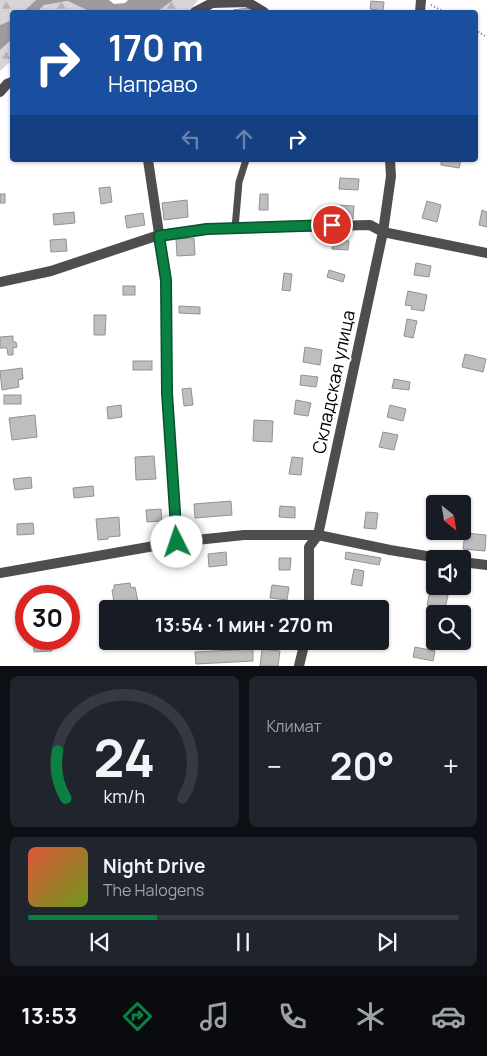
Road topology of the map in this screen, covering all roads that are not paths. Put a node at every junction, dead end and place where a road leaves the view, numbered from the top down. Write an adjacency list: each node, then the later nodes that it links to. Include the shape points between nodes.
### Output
1 (200, 10): 2 (street, via 212,3 247,2)
2 (261, 10)
3 (10, 83): 4 (street)
4 (0, 92)
5 (148, 162): 10 (street)
6 (245, 162): 8 (lane, via 239,182)
7 (390, 162): 9 (street, Складская улица)
8 (235, 228): 9 (street, via 348,224 370,225); 10 (street)
9 (383, 232): 11 (street); 13 (street, Складская улица)
10 (159, 236): 12 (street, via 51,271); 14 (street, via 166,280 167,393)
11 (487, 253)
12 (0, 282)
13 (318, 535): 14 (street, via 244,535); 15 (street); 19 (street, Складская улица, via 309,547)
14 (177, 542): 18 (street)
15 (426, 556)
16 (471, 563): 17 (street)
17 (487, 566)
18 (0, 573)
19 (309, 600)
20 (302, 650): 21 (street)
21 (298, 666)

